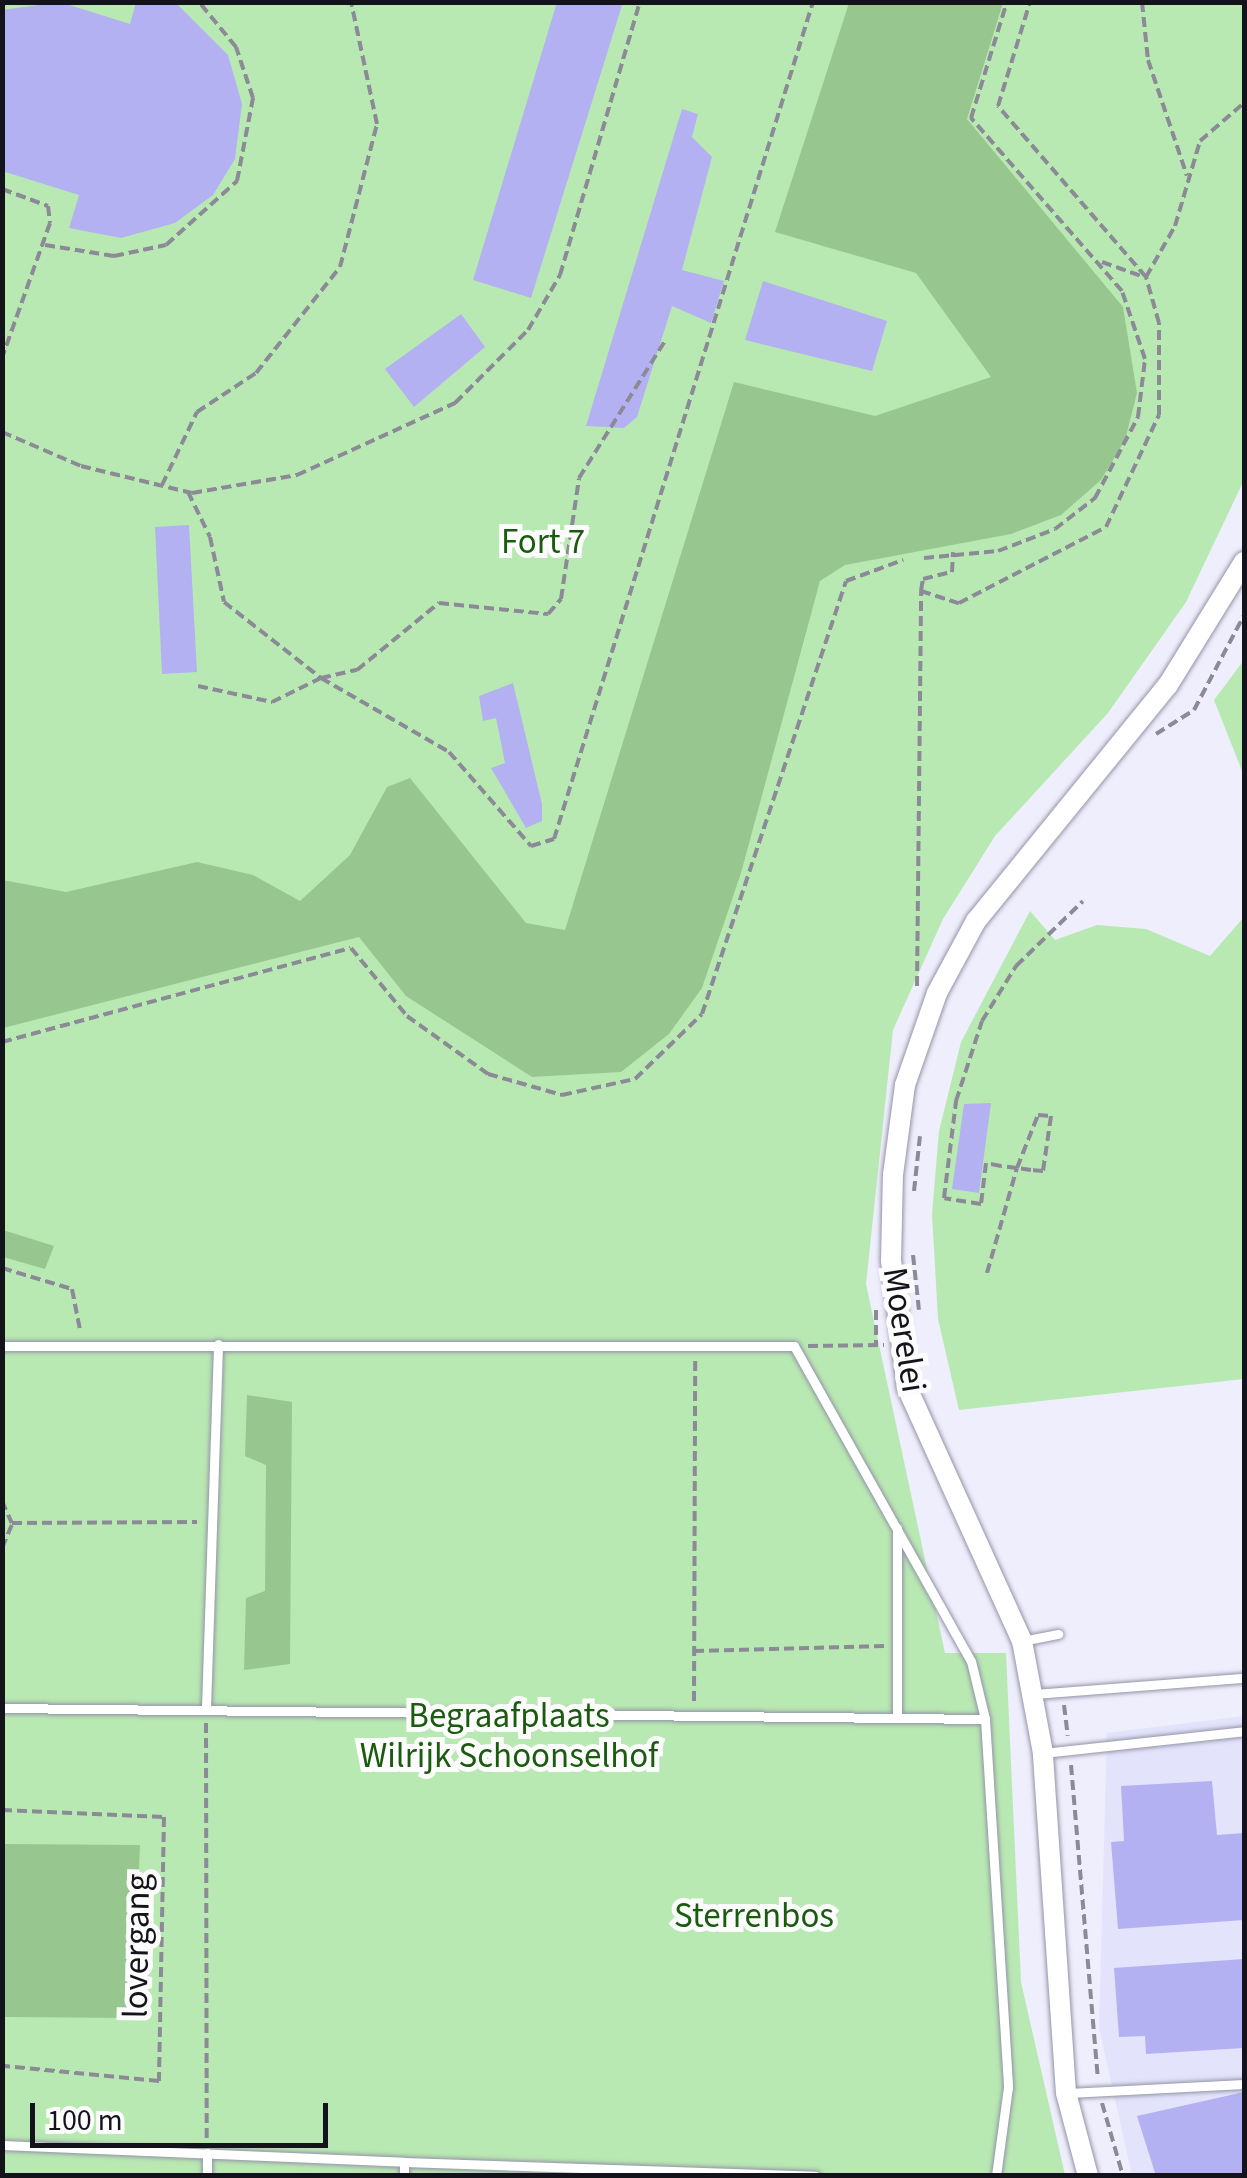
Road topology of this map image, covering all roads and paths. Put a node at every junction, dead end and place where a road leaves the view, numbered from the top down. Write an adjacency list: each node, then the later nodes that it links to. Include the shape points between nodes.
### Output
1 (199, 2): 11 (path, via 236,47 250,86 249,146 237,181 192,232 166,246 114,256)
2 (351, 2): 17 (path, via 377,124 340,267 256,373 197,412)
3 (640, 2): 18 (path, via 560,275 528,330 455,403 297,474)
4 (813, 2): 25 (path, via 554,839 531,846 449,752)
5 (1007, 2): 12 (path, via 971,118)
6 (1030, 2): 13 (path, via 998,106)
7 (1142, 2): 9 (path, via 1148,60)
8 (1244, 104): 9 (path, via 1200,141)
9 (1188, 181): 13 (path)
10 (2, 189): 11 (path, via 48,206)
11 (45, 245): 15 (path)
12 (1102, 262): 13 (path); 19 (path, via 1138,321 1144,359 1138,417 1119,465 1055,529 998,551)
13 (1146, 277): 23 (path, via 1159,323 1160,415 1106,526 959,603)
14 (666, 341): 25 (path, via 579,478 561,599 548,614 439,603 357,670)
15 (2, 358)
16 (2, 432): 17 (path)
17 (162, 485): 18 (path)
18 (188, 492): 25 (path, via 210,537 224,602)
19 (953, 552): 20 (path); 23 (path, via 952,572 923,579)
20 (924, 558)
21 (903, 560): 30 (path, via 846,581 702,1014 635,1079 562,1095 488,1074 407,1016 351,948)
22 (1244, 562): 40 (street, Moerelei, via 1168,685 976,921 937,993 905,1085 893,1174)
23 (921, 591): 29 (path)
24 (1244, 616): 27 (path, via 1194,710)
25 (321, 678): 26 (path, via 272,702)
26 (198, 686)
27 (1141, 749)
28 (1083, 901): 32 (path, via 1016,966 982,1022 956,1101 944,1198 981,1204 986,1164)
29 (921, 940)
30 (2, 1042)
31 (922, 1118): 33 (path)
32 (1017, 1168): 32 (path, via 1043,1171 1051,1116 1038,1115); 36 (path)
33 (912, 1212)
34 (912, 1249): 37 (path)
35 (2, 1268): 39 (path, via 72,1288)
36 (988, 1272)
37 (920, 1322)
38 (218, 1344): 39 (lane); 42 (lane); 45 (lane)
39 (82, 1345): 41 (lane)
40 (902, 1345): 43 (path); 50 (street, Moerelei, via 907,1387 957,1511)
41 (2, 1346)
42 (695, 1346): 43 (lane); 52 (path)
43 (794, 1346): 47 (lane)
44 (2, 1502): 46 (path)
45 (212, 1522): 46 (path); 57 (lane)
46 (12, 1523): 48 (path)
47 (897, 1528): 51 (lane); 60 (lane, via 971,1661)
48 (2, 1548)
49 (1058, 1634): 50 (lane)
50 (1022, 1642): 55 (street, Moerelei)
51 (898, 1646): 52 (path); 59 (lane)
52 (694, 1651): 58 (path)
53 (1244, 1678): 54 (lane)
54 (1058, 1692): 55 (lane); 62 (path)
55 (1032, 1694): 63 (street, Moerelei)
56 (2, 1708): 57 (lane)
57 (206, 1708): 58 (lane); 70 (path)
58 (694, 1715): 59 (lane)
59 (898, 1716): 60 (lane)
60 (985, 1719): 75 (lane, via 1008,2088)
61 (1244, 1732): 62 (lane)
62 (1070, 1750): 63 (lane); 67 (path)
63 (1043, 1753): 68 (street, Moerelei)
64 (2, 1810): 65 (path, lovergang, via 164,1817 159,2081)
65 (2, 2066)
66 (1244, 2084): 67 (lane)
67 (1099, 2092): 68 (lane); 77 (path)
68 (1066, 2093): 76 (street, Moerelei)
69 (2, 2146): 70 (lane)
70 (207, 2153): 71 (lane); 72 (lane)
71 (404, 2162): 73 (lane); 74 (lane)
72 (207, 2176)
73 (404, 2176)
74 (816, 2176)
75 (996, 2176)
76 (1088, 2176)
77 (1123, 2176)

